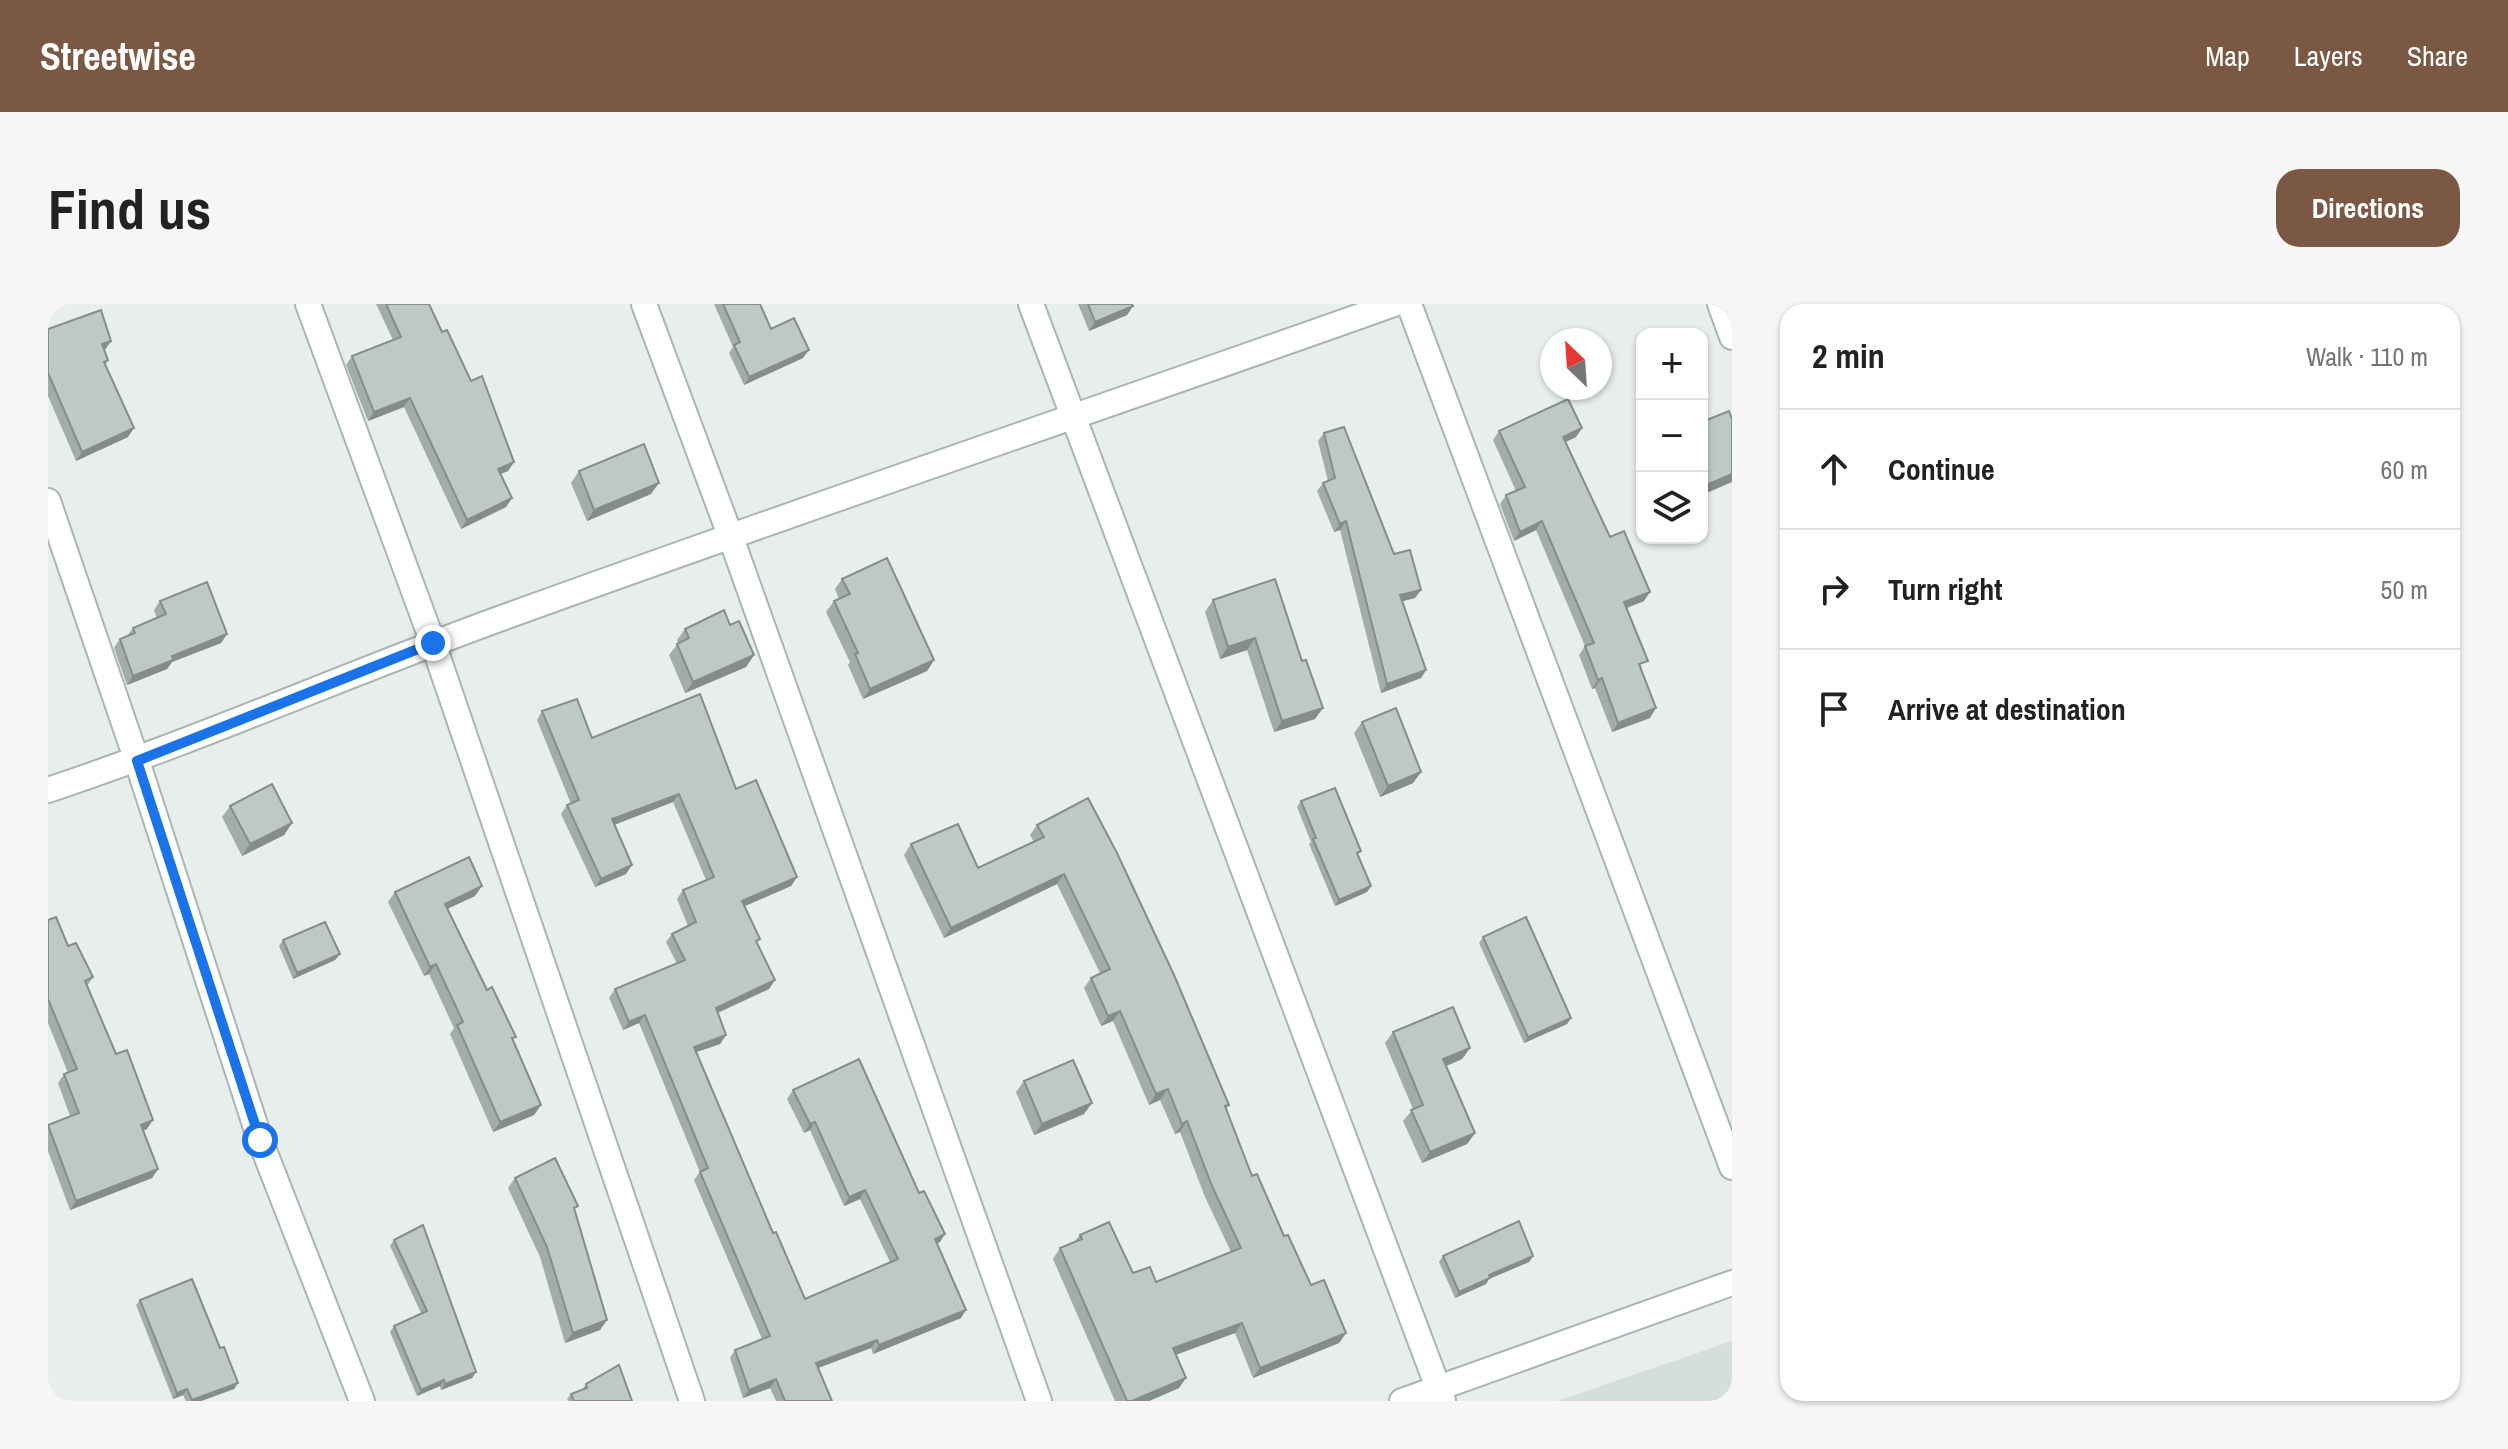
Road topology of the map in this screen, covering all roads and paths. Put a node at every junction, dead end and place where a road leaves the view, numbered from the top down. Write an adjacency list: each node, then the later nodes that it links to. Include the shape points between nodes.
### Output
1 (308, 304): 11 (street)
2 (644, 304): 10 (street)
3 (1031, 304): 8 (street)
4 (1394, 304): 8 (street)
5 (1409, 304): 14 (street)
6 (1720, 304): 7 (street)
7 (1732, 337)
8 (1074, 418): 10 (street); 16 (street)
9 (48, 501): 12 (street)
10 (730, 535): 11 (street); 19 (street)
11 (433, 643): 12 (street); 18 (street)
12 (137, 761): 13 (street); 17 (street, via 260,1140)
13 (48, 790)
14 (1732, 1167)
15 (1732, 1283): 16 (street)
16 (1441, 1395): 20 (street)
17 (362, 1401)
18 (692, 1401)
19 (1039, 1401)
20 (1402, 1401)

